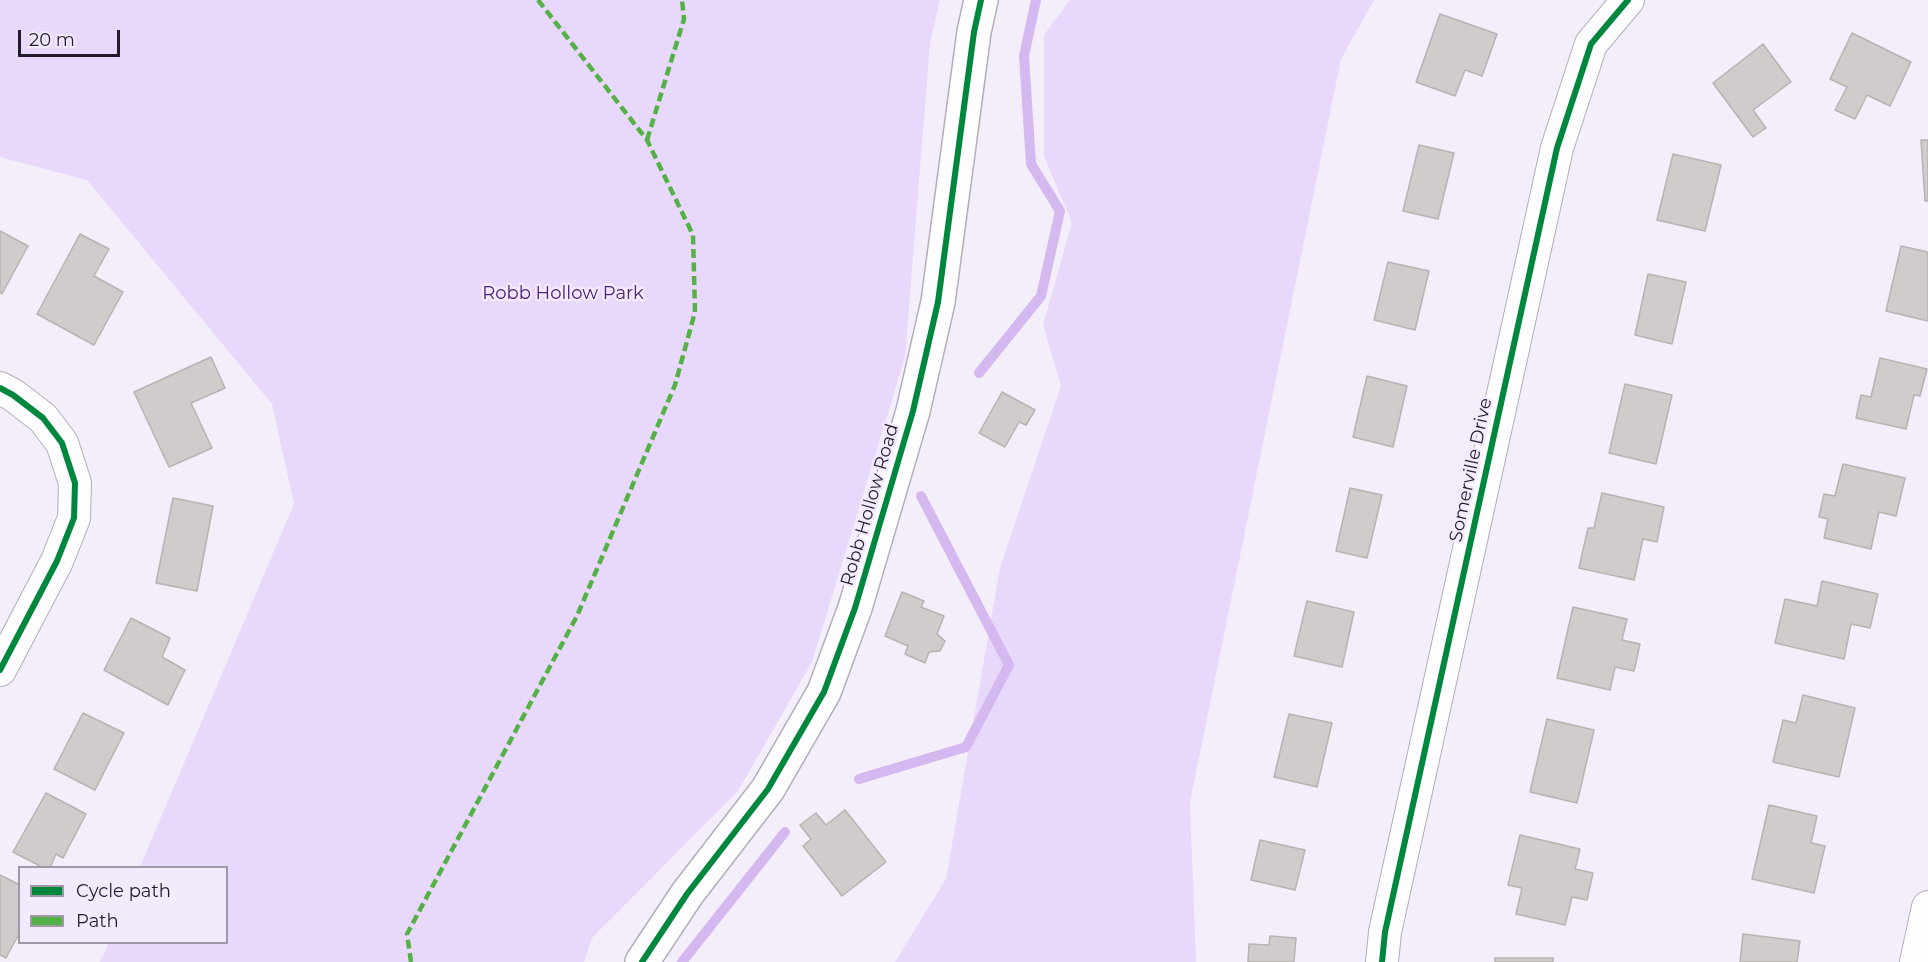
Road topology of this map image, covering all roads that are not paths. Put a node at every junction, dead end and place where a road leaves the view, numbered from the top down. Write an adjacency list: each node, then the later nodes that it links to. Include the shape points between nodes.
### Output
1 (981, 0): 6 (street, Robb Hollow Road, via 938,302 913,411 855,608 824,692 768,789 687,894)
2 (1628, 0): 7 (street, Somerville Drive, via 1591,44 1557,148 1385,932)
3 (0, 388): 4 (street, via 43,418 62,443 75,483 74,518 57,561)
4 (0, 670)
5 (1928, 907): 8 (street)
6 (642, 962)
7 (1382, 962)
8 (1916, 962)

